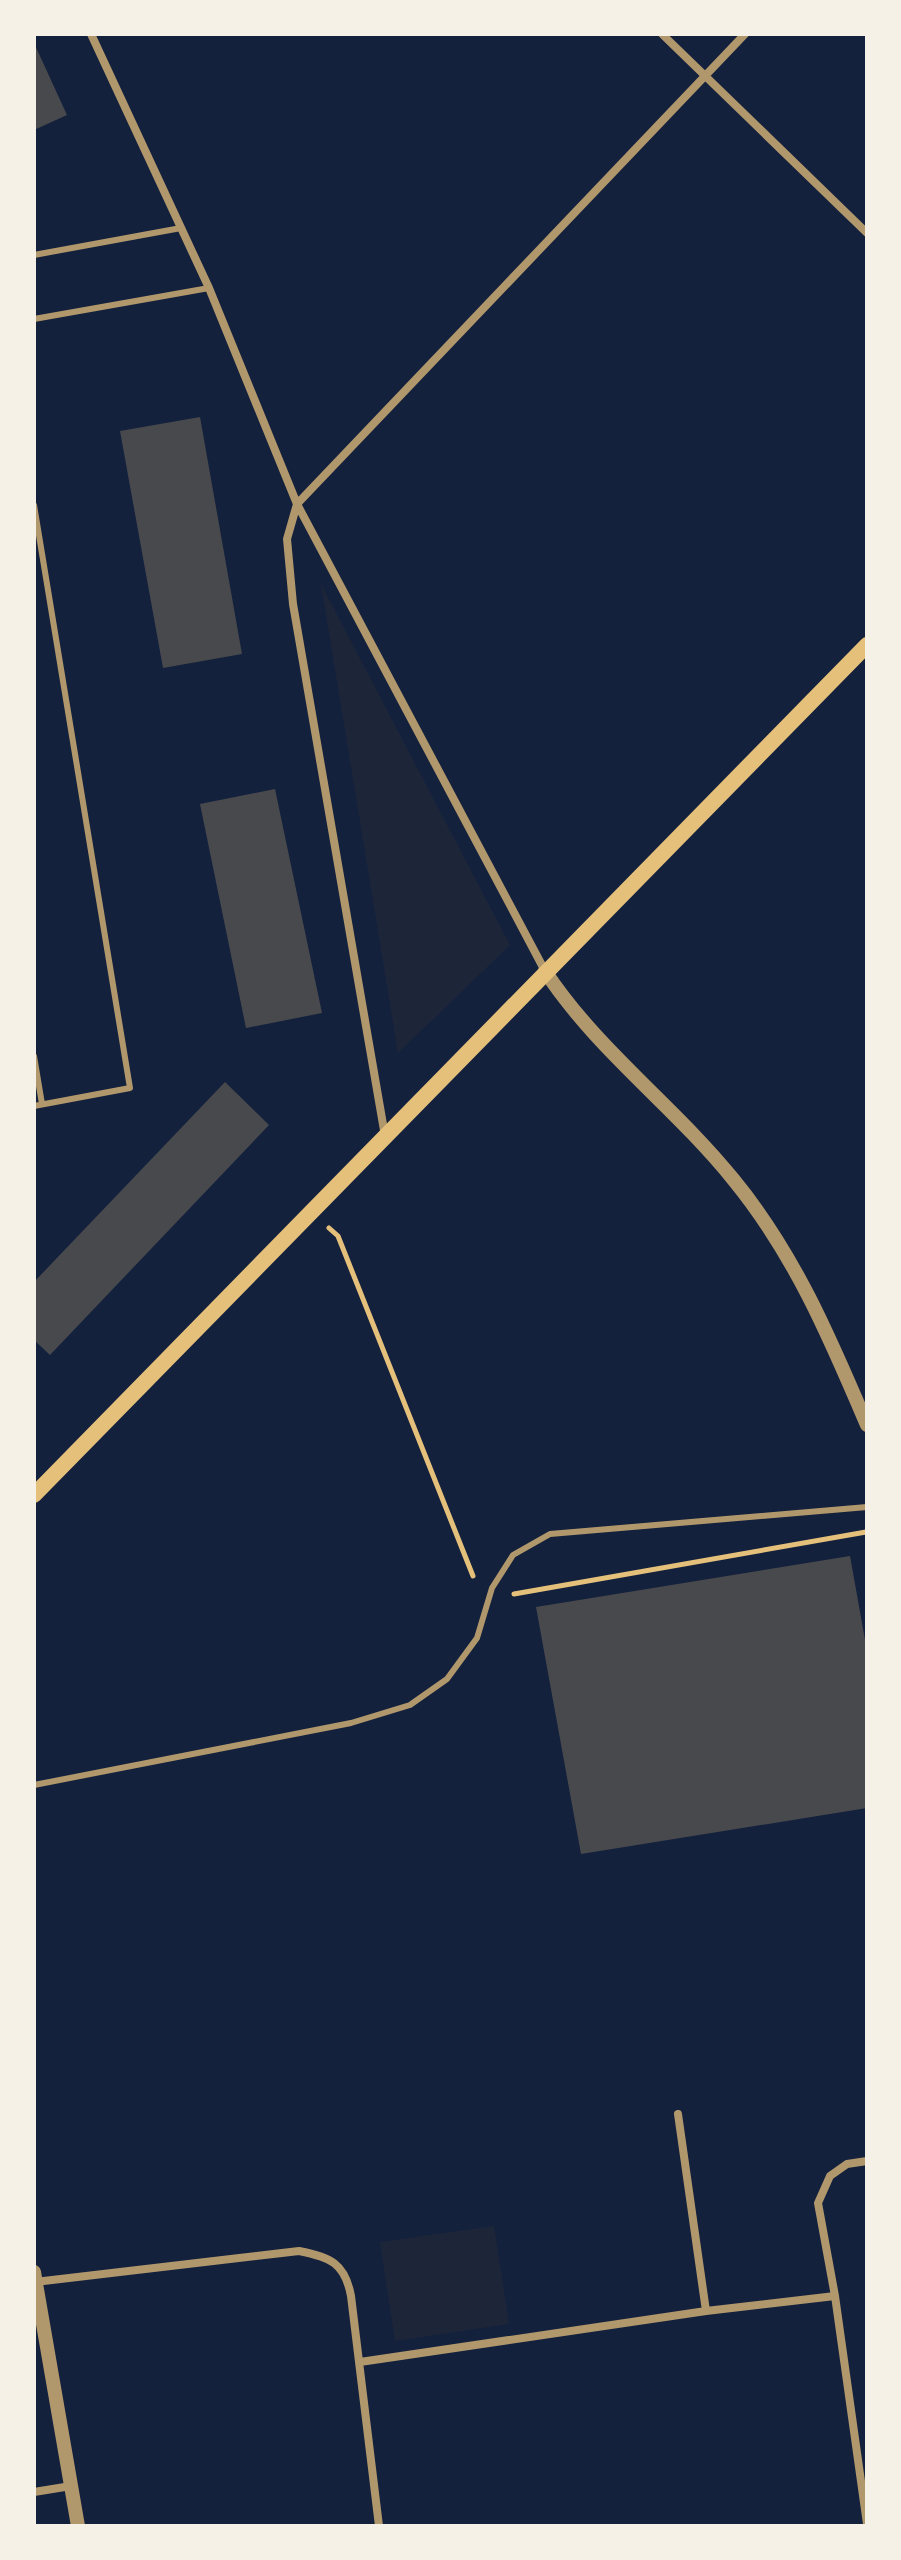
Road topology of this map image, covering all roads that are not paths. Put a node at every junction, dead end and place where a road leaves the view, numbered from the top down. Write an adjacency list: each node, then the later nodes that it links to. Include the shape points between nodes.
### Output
1 (91, 34): 5 (street)
2 (662, 34): 4 (street)
3 (745, 34): 4 (street)
4 (705, 75): 6 (street); 10 (street)
5 (181, 228): 7 (lane); 8 (street)
6 (867, 233)
7 (34, 255)
8 (209, 288): 9 (lane); 10 (street)
9 (34, 319)
10 (297, 504): 13 (street); 16 (street, via 287,539 293,604)
11 (34, 505): 15 (lane, via 130,1088)
12 (867, 645): 13 (main road)
13 (545, 971): 16 (main road); 17 (street, via 591,1031 706,1147 760,1214 807,1290)
14 (34, 1056): 15 (lane)
15 (38, 1105)
16 (385, 1136): 18 (main road)
17 (867, 1425)
18 (34, 1495)
19 (867, 1507): 20 (lane, via 550,1534 513,1555 492,1588 477,1638 447,1679 410,1705 351,1723)
20 (34, 1785)
21 (678, 2114): 25 (street)
22 (867, 2161): 24 (street, via 847,2164 830,2176 818,2203)
23 (34, 2279): 26 (street, via 299,2251 322,2255 342,2268 350,2290); 27 (street)
24 (835, 2296): 25 (street); 29 (street)
25 (706, 2311): 26 (street)
26 (360, 2362): 31 (street)
27 (71, 2486): 28 (street); 30 (street)
28 (34, 2492)
29 (867, 2524)
30 (78, 2526)
31 (379, 2526)

